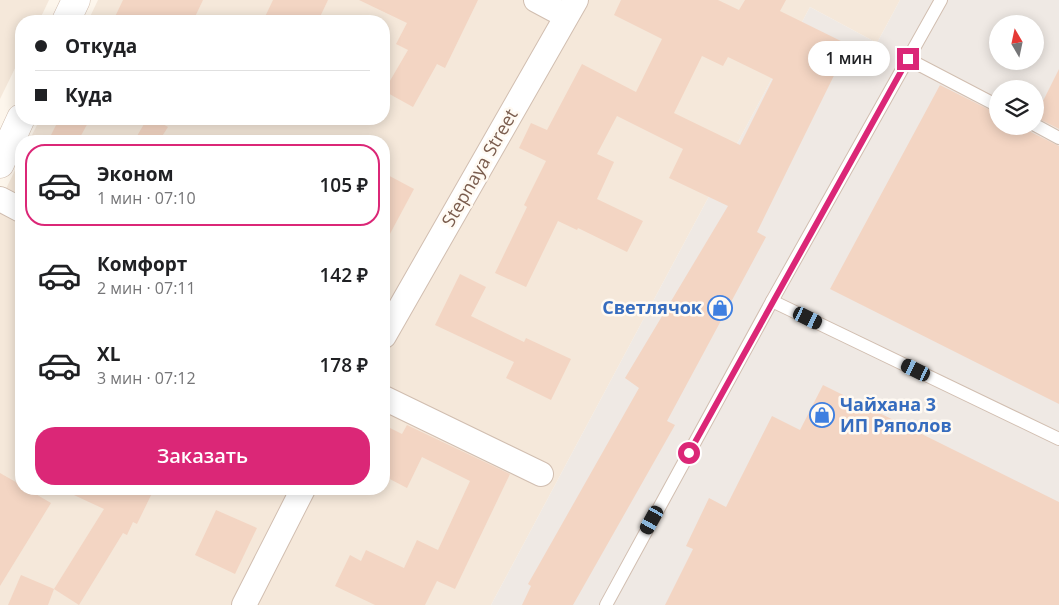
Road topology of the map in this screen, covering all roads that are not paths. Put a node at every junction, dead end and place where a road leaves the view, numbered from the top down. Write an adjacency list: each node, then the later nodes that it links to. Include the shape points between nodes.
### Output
1 (76, 0): 5 (street)
2 (536, 0): 4 (street)
3 (941, 0): 6 (lane)
4 (571, 8): 15 (street, Stepnaya Street)
5 (69, 15)
6 (908, 59): 7 (lane); 14 (lane)
7 (989, 101)
8 (18, 125): 11 (street)
9 (1044, 130): 10 (lane)
10 (1059, 138)
11 (0, 164)
12 (0, 199): 13 (street)
13 (15, 207)
14 (772, 301): 17 (lane); 21 (lane)
15 (390, 325)
16 (390, 401): 18 (street)
17 (1059, 440)
18 (541, 474)
19 (300, 495): 20 (street)
20 (244, 605)
21 (606, 605)

